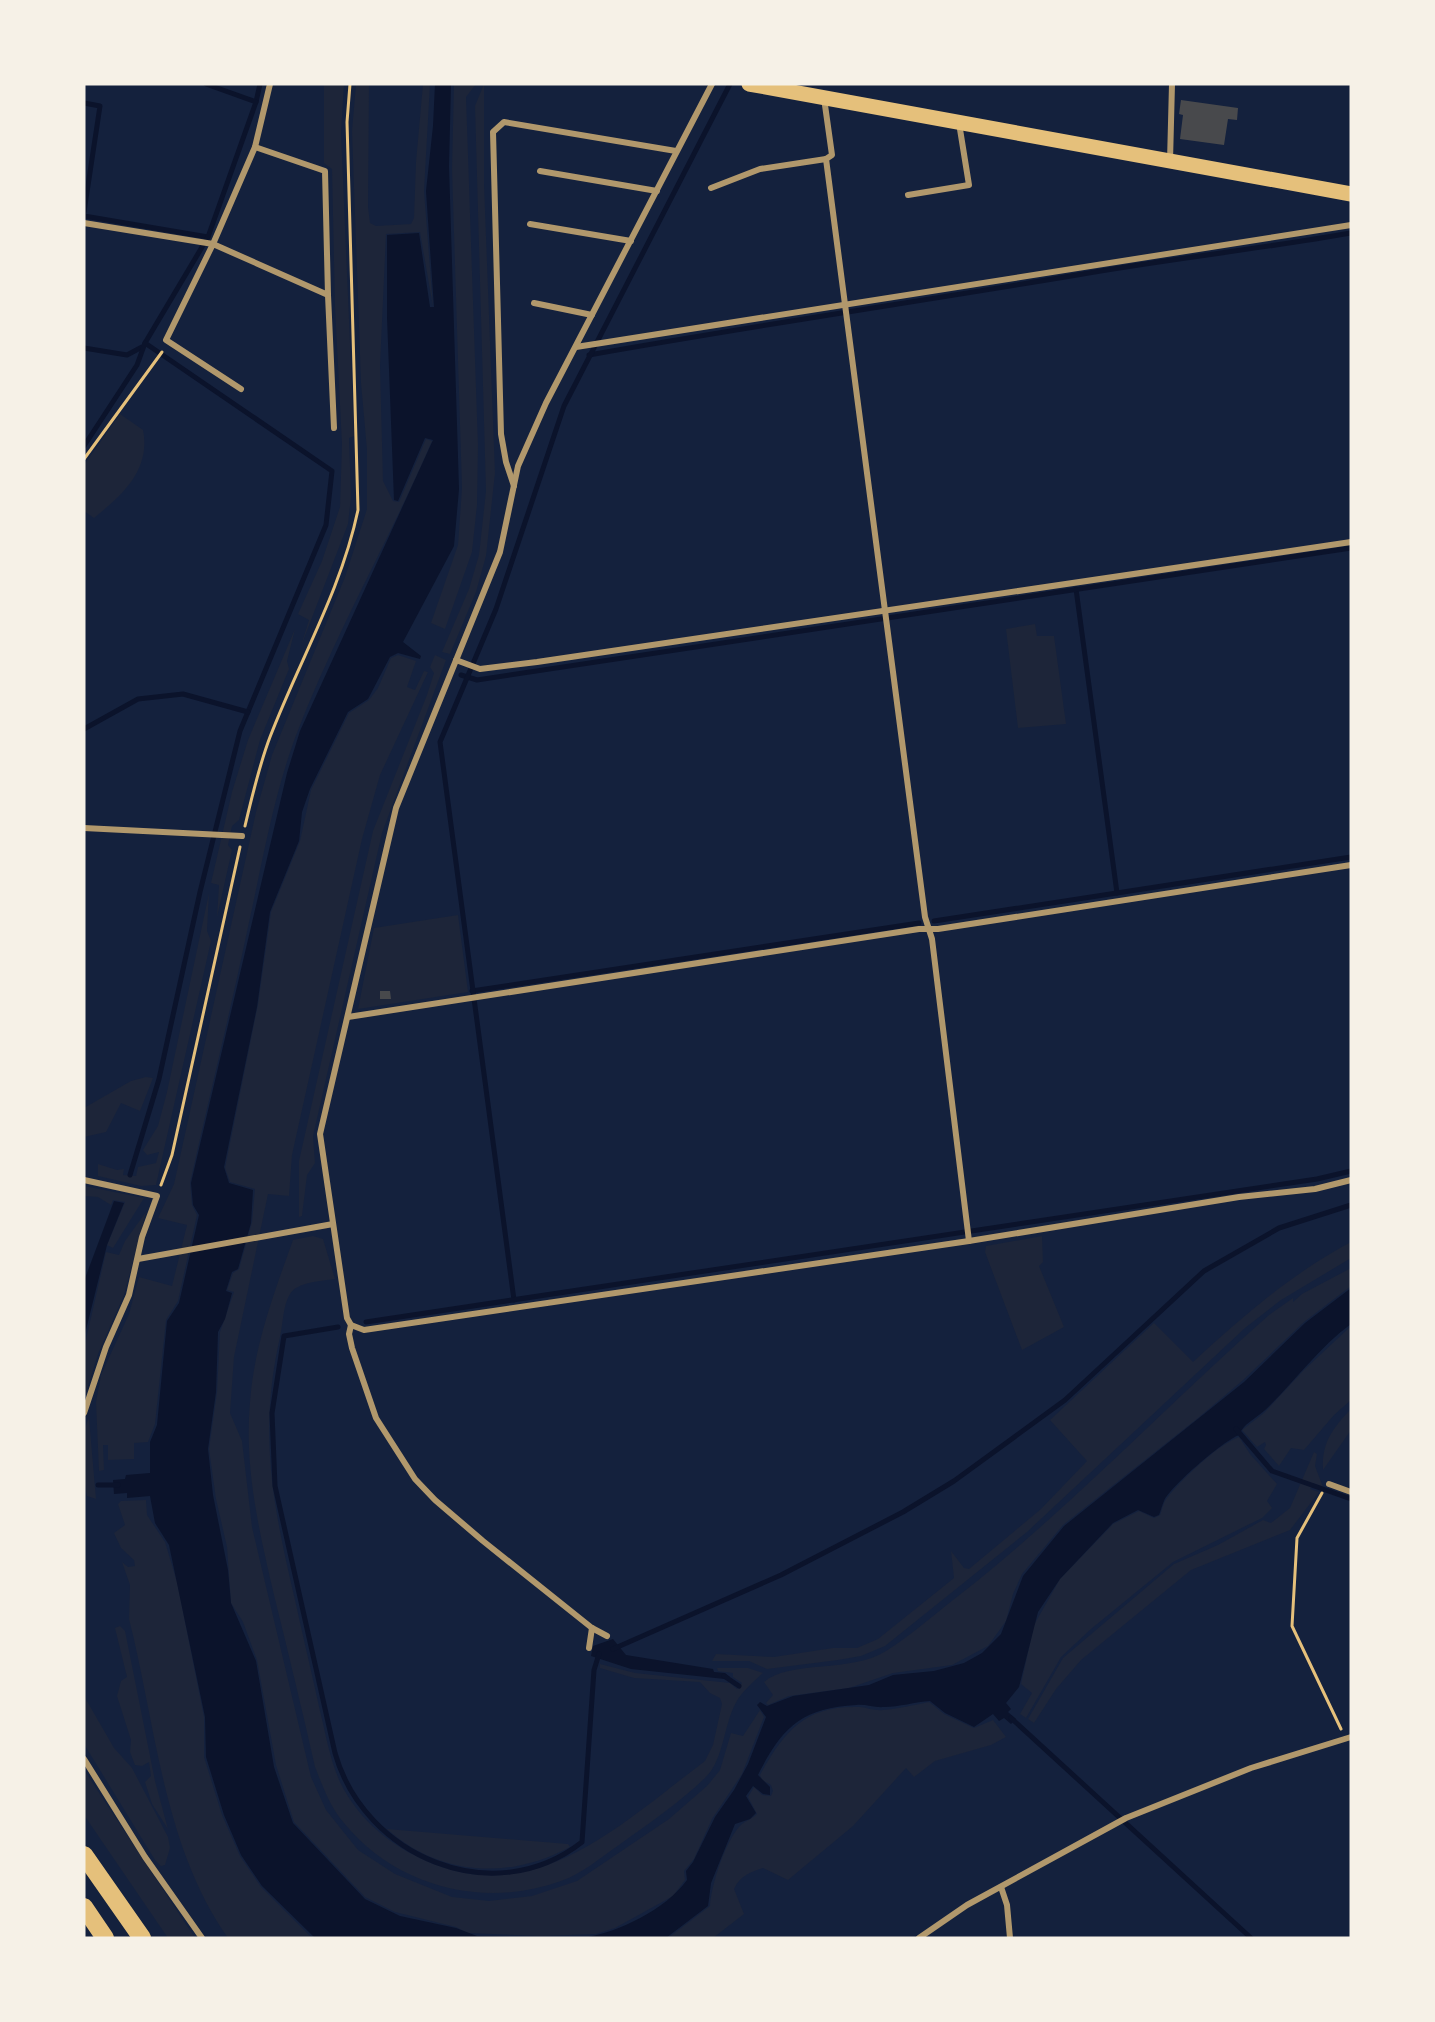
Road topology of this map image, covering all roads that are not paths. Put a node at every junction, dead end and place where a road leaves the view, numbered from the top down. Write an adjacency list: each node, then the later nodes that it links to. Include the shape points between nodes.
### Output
1 (270, 84): 7 (street)
2 (712, 84): 8 (street)
3 (749, 84): 5 (main road)
4 (1172, 84): 10 (street)
5 (824, 98): 6 (main road); 9 (street, via 832,155)
6 (959, 122): 10 (main road); 15 (street, via 969,185)
7 (255, 147): 20 (street); 21 (street, via 325,171)
8 (676, 151): 13 (street); 28 (street, via 504,122 493,132 501,434)
9 (826, 159): 12 (street, via 759,169); 23 (street)
10 (1170, 160): 14 (main road)
11 (540, 171): 13 (street)
12 (711, 188)
13 (657, 192): 19 (street)
14 (1351, 194)
15 (908, 195)
16 (84, 223): 20 (street)
17 (530, 224): 19 (street)
18 (1351, 225): 23 (street)
19 (630, 242): 24 (street)
20 (210, 243): 21 (street); 26 (street, via 166,340)
21 (328, 295): 27 (street)
22 (534, 303): 24 (street)
23 (846, 308): 25 (street); 30 (street)
24 (592, 315): 25 (street)
25 (576, 347): 28 (street, via 518,466)
26 (241, 389)
27 (334, 428)
28 (514, 487): 31 (street, via 500,552)
29 (1351, 542): 30 (street)
30 (885, 615): 31 (street, via 537,662 478,668); 35 (street)
31 (456, 660): 36 (street, via 396,808)
32 (84, 828): 33 (street)
33 (242, 836)
34 (1351, 866): 35 (street)
35 (929, 929): 36 (street); 40 (street)
36 (348, 1017): 39 (street, via 320,1134)
37 (84, 1180): 41 (street, via 157,1196)
38 (1351, 1180): 40 (street, via 1315,1189)
39 (333, 1224): 41 (street); 42 (street)
40 (968, 1239): 42 (street, via 363,1330)
41 (138, 1260): 43 (street)
42 (351, 1325): 46 (street, via 352,1347 376,1418 415,1479 483,1541)
43 (84, 1413)
44 (1329, 1484): 45 (street)
45 (1351, 1492)
46 (592, 1628): 47 (street); 48 (street)
47 (607, 1636)
48 (589, 1648)
49 (1348, 1738): 52 (street, via 1242,1771 1126,1818)
50 (84, 1759): 56 (street, via 145,1857)
51 (84, 1855): 55 (highway)
52 (1001, 1887): 57 (street); 58 (street)
53 (84, 1907): 54 (highway)
54 (105, 1938)
55 (142, 1938)
56 (202, 1938)
57 (919, 1938)
58 (1010, 1938)

